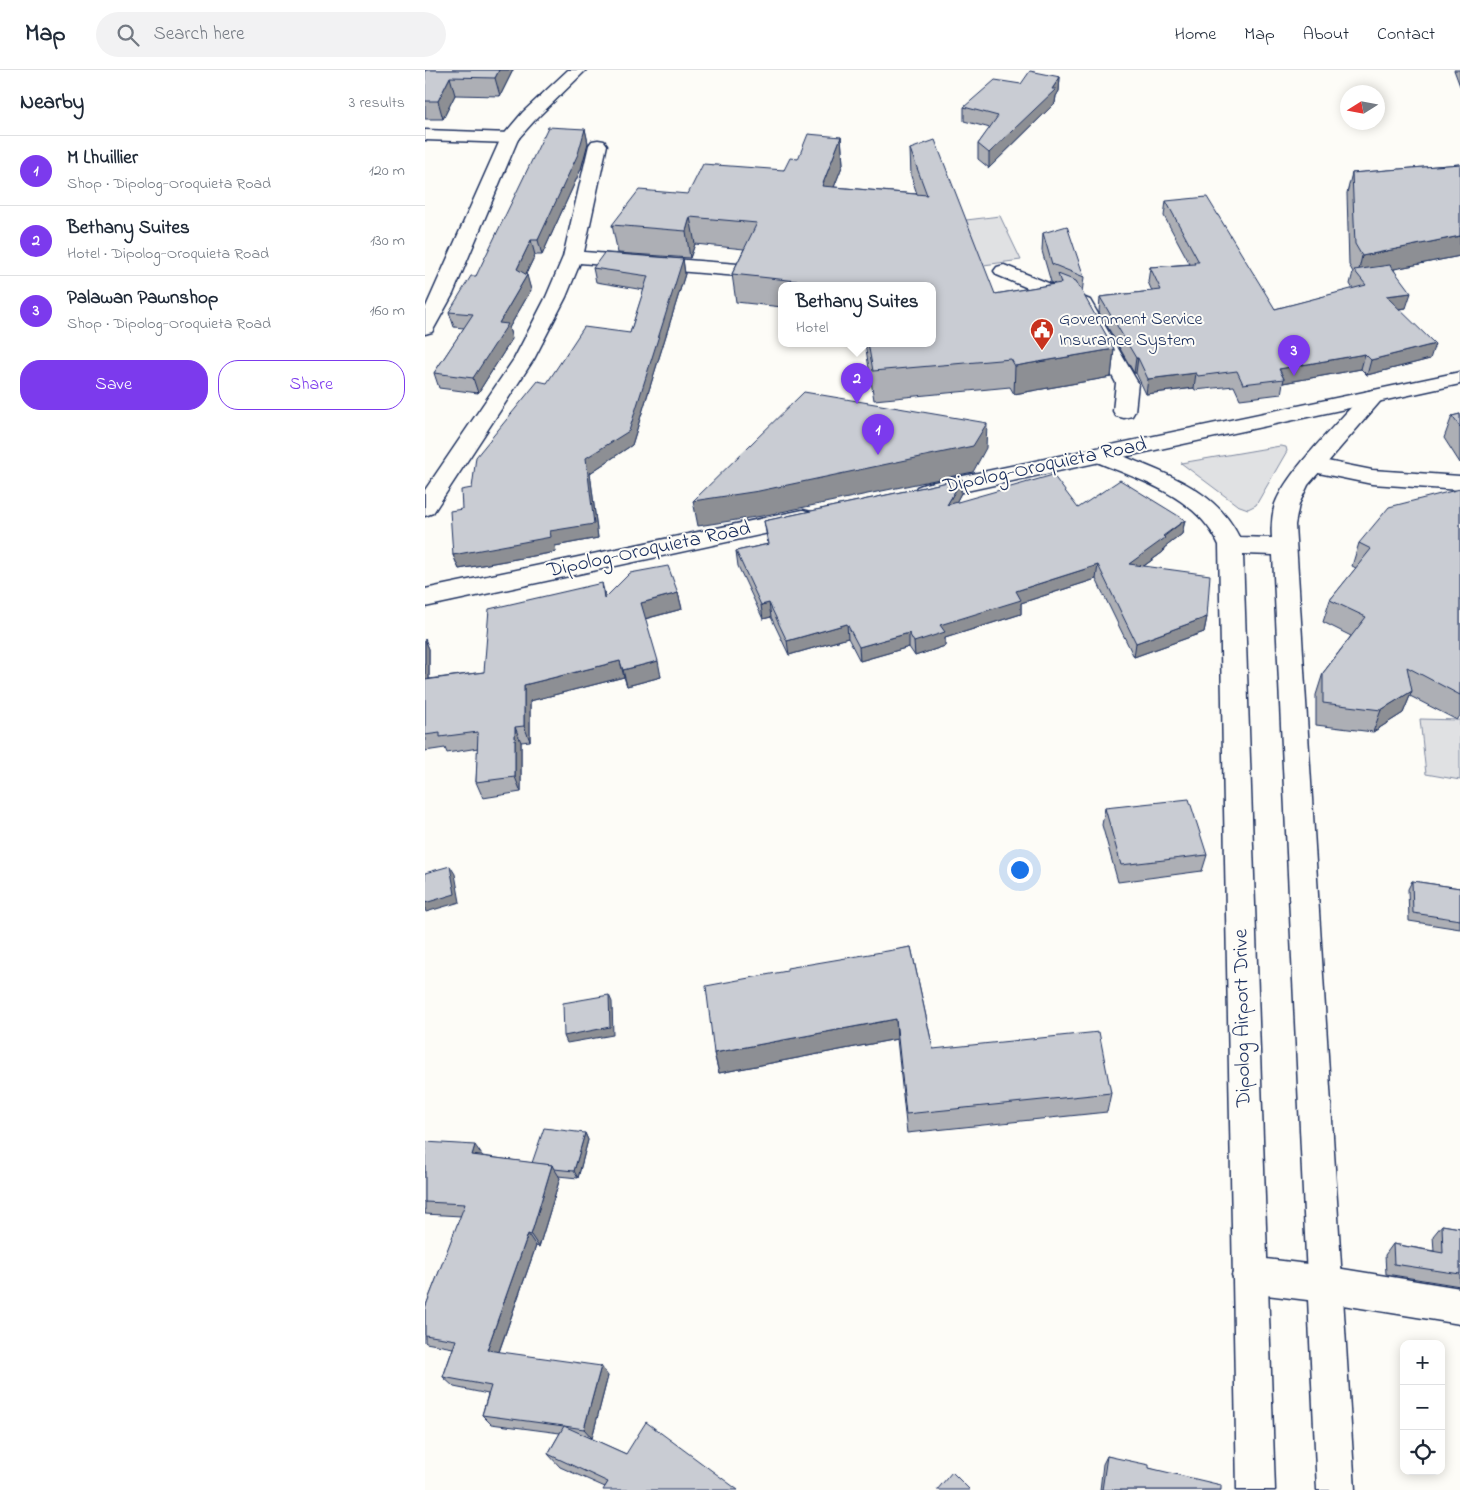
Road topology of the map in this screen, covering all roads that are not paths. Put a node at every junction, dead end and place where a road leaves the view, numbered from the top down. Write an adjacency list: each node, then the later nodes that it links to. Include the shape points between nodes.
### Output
1 (578, 70): 3 (main road)
2 (425, 135): 3 (main road)
3 (510, 138): 8 (main road, via 443,294)
4 (598, 145): 5 (main road)
5 (573, 257): 6 (main road); 16 (main road, via 524,359)
6 (738, 270)
7 (1004, 271): 11 (main road, via 1083,304 1127,383)
8 (425, 328)
9 (1460, 378): 10 (main road, Dipolog-Oroquieta Road)
10 (1373, 397): 12 (main road, Dipolog-Oroquieta Road); 13 (main road)
11 (1124, 411)
12 (1100, 455): 15 (main road, Dipolog-Oroquieta Road); 18 (main road, via 1169,485 1194,500 1215,516 1227,532)
13 (1312, 465): 14 (main road, via 1372,477); 19 (main road, via 1297,482 1287,504)
14 (1460, 483)
15 (901, 497)
16 (425, 508)
17 (823, 513): 20 (main road, Dipolog-Oroquieta Road)
18 (1231, 546): 19 (main road); 21 (main road, Dipolog Airport Drive)
19 (1282, 548): 22 (main road)
20 (425, 598)
21 (1250, 1275): 22 (main road); 24 (main road, Dipolog Airport Drive)
22 (1324, 1284): 23 (main road); 25 (main road)
23 (1460, 1306)
24 (1256, 1490)
25 (1336, 1490)

